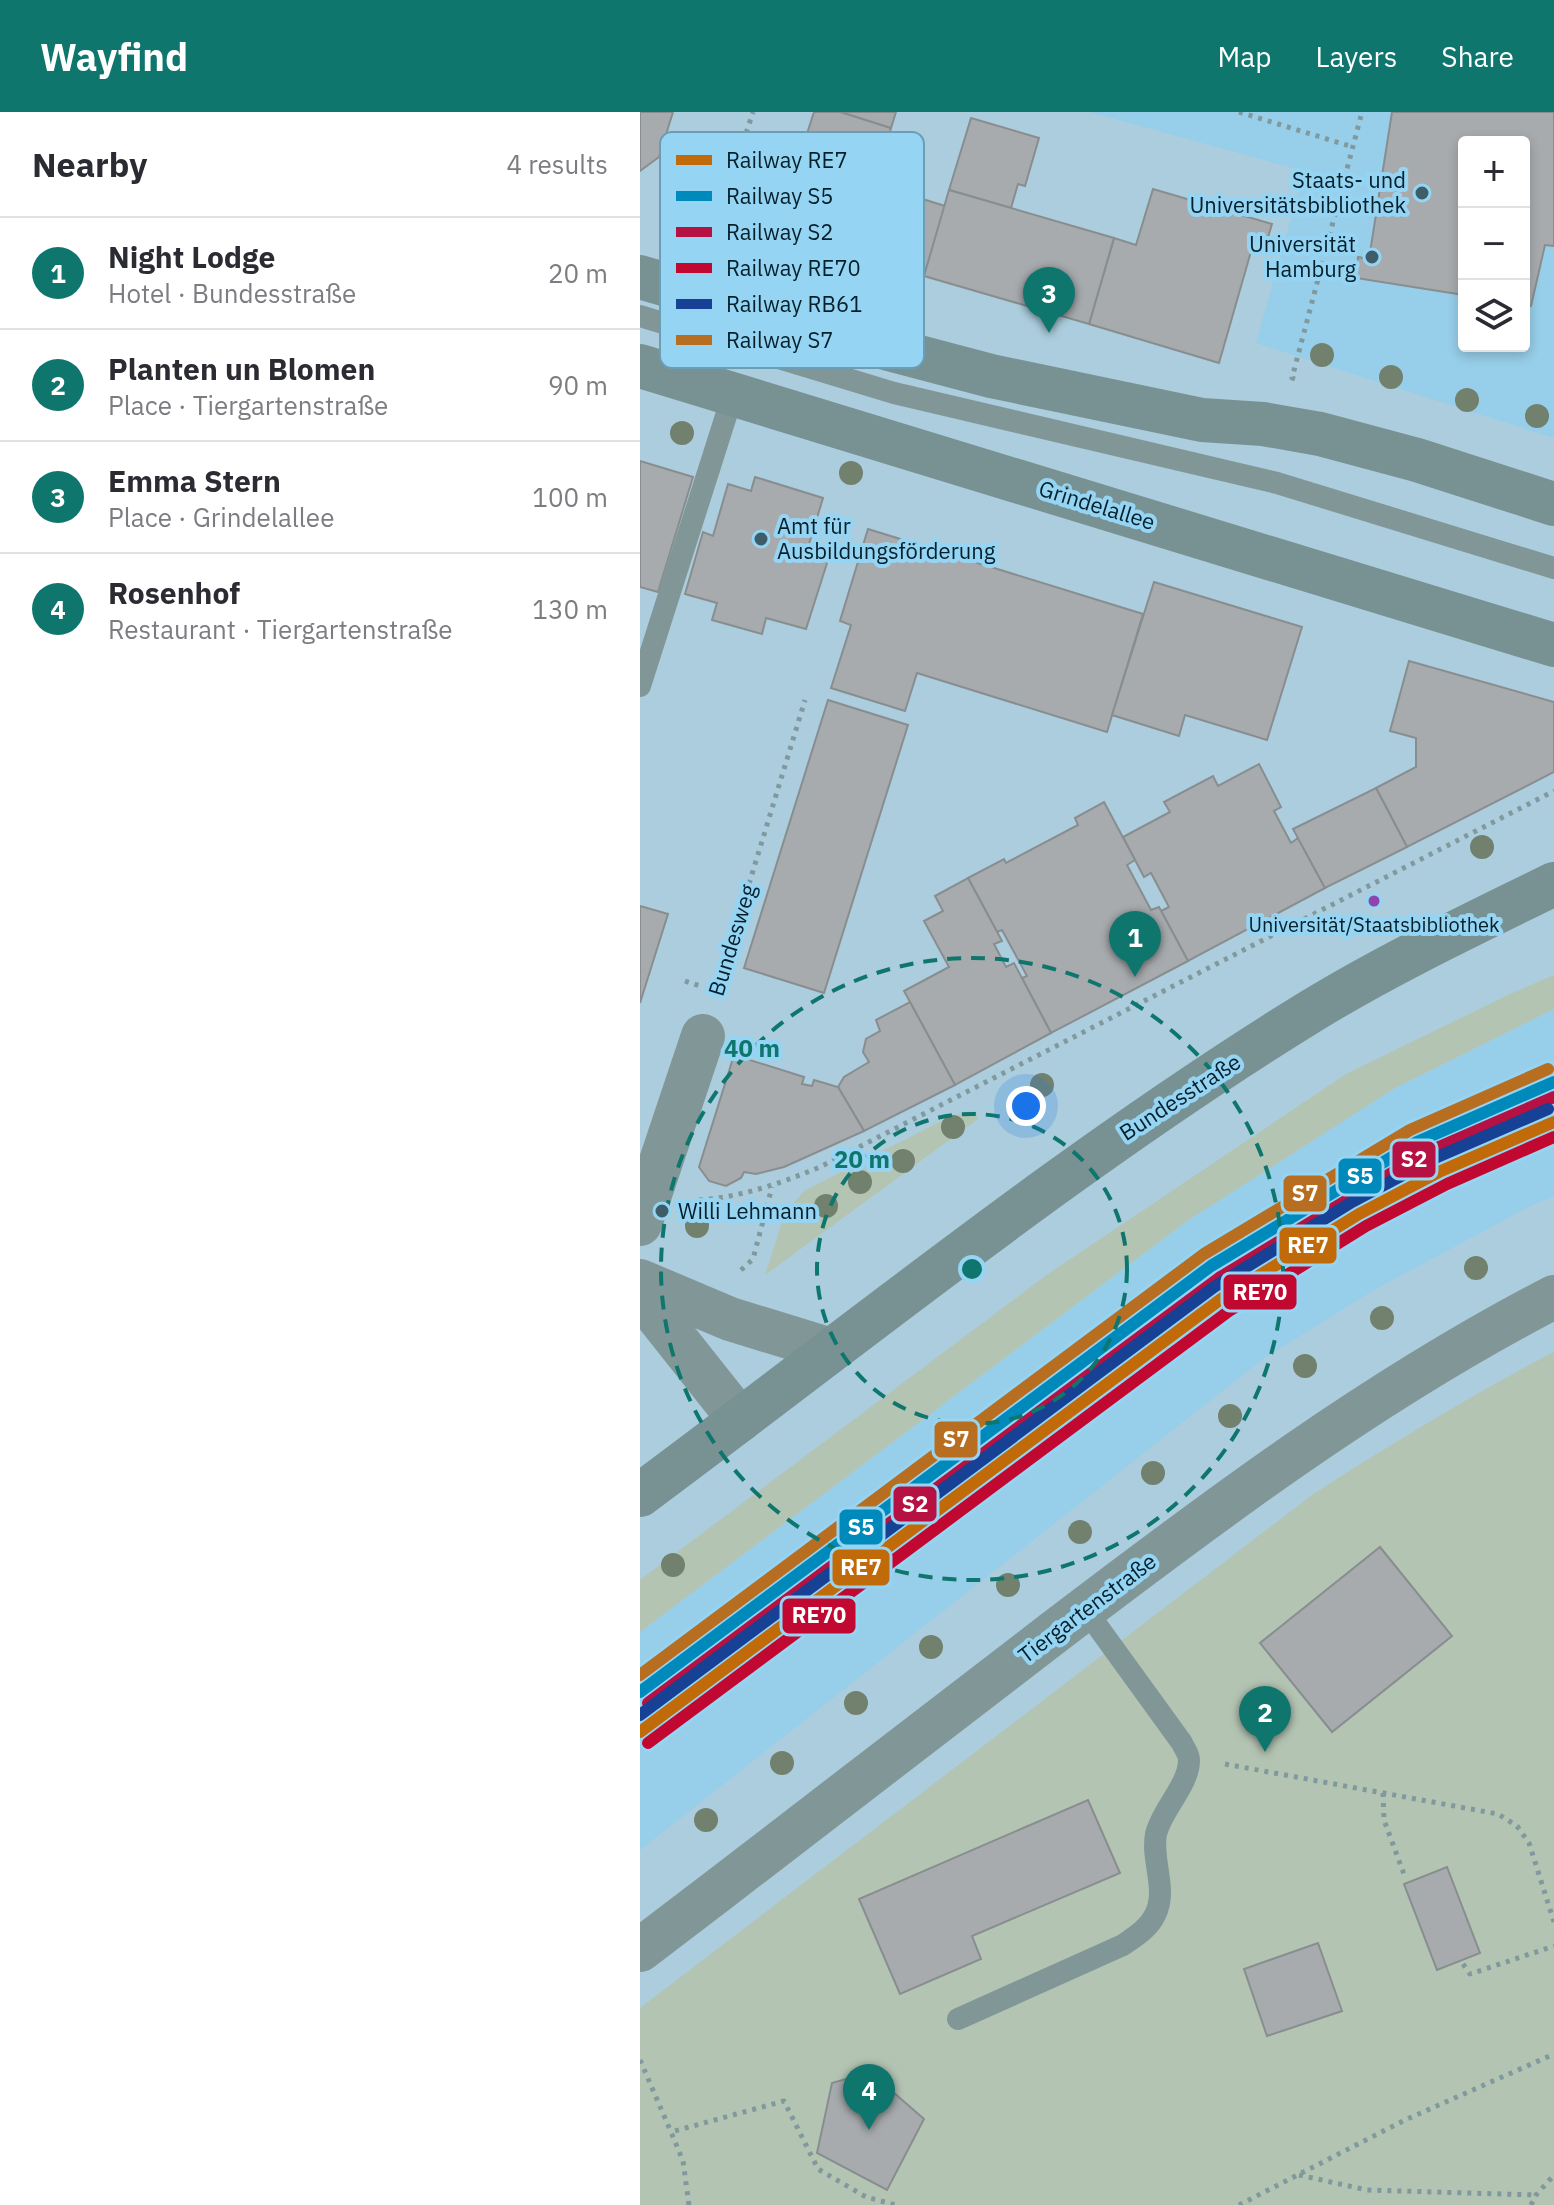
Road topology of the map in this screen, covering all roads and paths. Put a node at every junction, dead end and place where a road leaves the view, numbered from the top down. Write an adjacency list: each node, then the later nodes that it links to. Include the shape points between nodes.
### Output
1 (753, 112): 4 (path)
2 (1239, 112): 5 (path)
3 (1362, 112): 5 (path)
4 (747, 132)
5 (1353, 147): 13 (path, via 1292,378)
6 (640, 277): 7 (main road)
7 (660, 283)
8 (640, 316): 9 (lane)
9 (660, 322)
10 (924, 358): 15 (main road, via 1202,420 1320,434)
11 (640, 366): 14 (main road, Grindelallee)
12 (812, 368): 16 (lane, via 894,393 1277,483)
13 (1305, 382)
14 (733, 394): 17 (main road, Grindelallee); 18 (lane)
15 (1554, 504)
16 (1554, 568)
17 (1554, 645)
18 (640, 686)
19 (805, 700): 22 (path, Bundesweg)
20 (1554, 791): 23 (path)
21 (1554, 884): 29 (main road, Bundesstraße, via 1314,1010 1048,1187)
22 (703, 1036): 24 (street)
23 (772, 1187): 24 (path); 25 (path, via 753,1259)
24 (643, 1214)
25 (730, 1279)
26 (640, 1281): 29 (street, via 730,1319)
27 (640, 1294): 30 (street)
28 (1554, 1297): 32 (street, Tiergartenstraße, via 1462,1346 1316,1439)
29 (831, 1350): 30 (main road, Bundesstraße)
30 (740, 1420): 31 (main road, Bundesstraße)
31 (640, 1495)
32 (1085, 1609): 33 (lane); 38 (street, Tiergartenstraße)
33 (1189, 1758): 34 (path); 40 (lane, via 1156,1837 1160,1892 1156,1913 1144,1931)
34 (1383, 1793): 35 (path, via 1384,1820); 36 (path, via 1498,1814 1517,1826 1529,1843)
35 (1405, 1877)
36 (1554, 1922)
37 (1554, 1946): 39 (path, via 1470,1974)
38 (640, 1950)
39 (1463, 1964)
40 (958, 2019)
41 (1554, 2054): 44 (path, via 1405,2120)
42 (640, 2060): 43 (path)
43 (671, 2132): 47 (path, via 683,2161); 48 (path, via 784,2101 818,2169 866,2197)
44 (1299, 2175): 46 (path, via 1367,2190); 49 (path)
45 (1554, 2175): 46 (path)
46 (1536, 2195): 50 (path)
47 (689, 2205)
48 (896, 2205)
49 (1239, 2205)
50 (1531, 2205)

